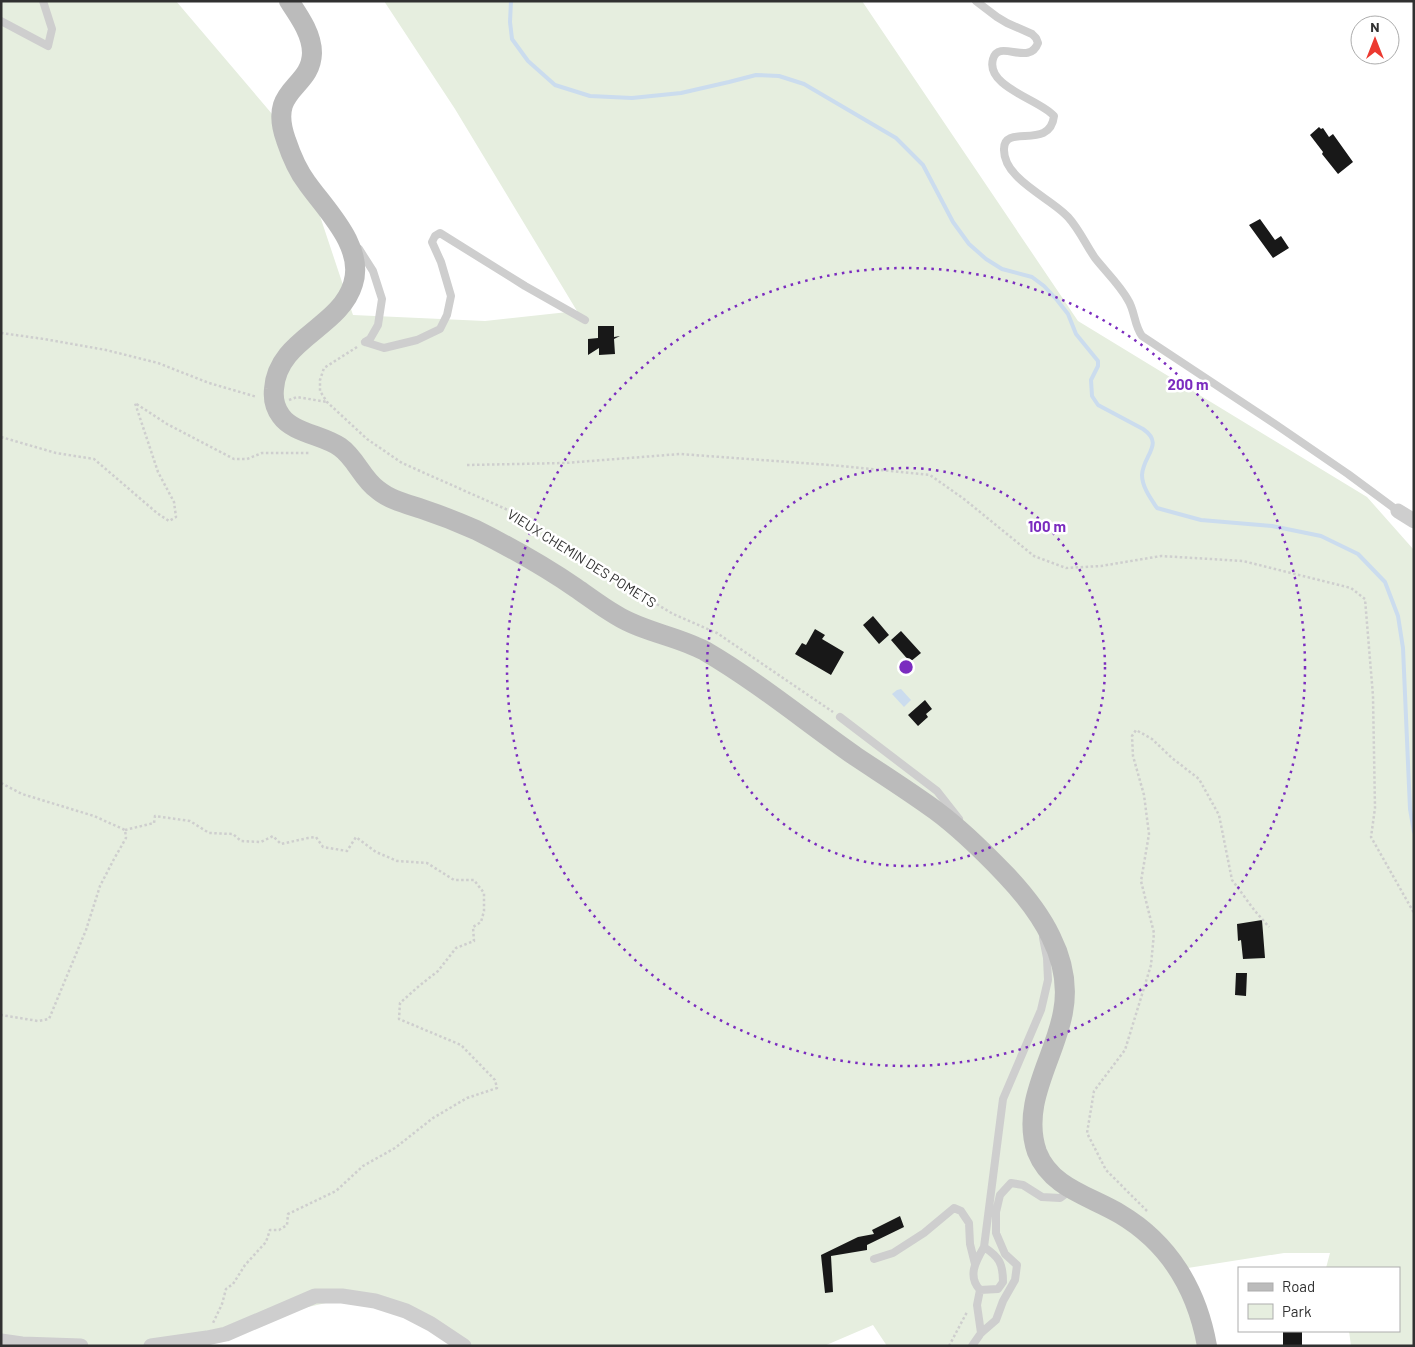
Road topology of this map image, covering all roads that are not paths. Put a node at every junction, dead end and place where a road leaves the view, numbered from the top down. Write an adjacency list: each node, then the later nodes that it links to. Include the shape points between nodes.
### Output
1 (43, 1): 4 (lane, via 52,29 48,46)
2 (289, 1): 5 (street, via 304,24 312,51 306,72 284,102 281,127 303,177)
3 (976, 1): 7 (lane, via 997,17 1036,38 1036,48 1026,54 998,52 992,63 993,71 1018,94 1054,116 1051,128 1046,132 1010,138 1005,143 1008,164 1020,179 1067,216 1129,301 1142,336)
4 (1, 21)
5 (328, 209): 6 (lane, via 373,271 382,299 378,324 366,342 384,348 417,340 440,328 447,316 451,296 432,242 440,233); 10 (street, via 355,258 356,268 345,300 284,359 278,369 275,402 281,417 289,425 344,450 372,485 386,496 475,530 527,557 623,619 690,644 736,670 938,812)
6 (585, 320)
7 (1398, 511): 8 (street)
8 (1414, 521)
9 (840, 717): 10 (lane, via 937,791)
10 (990, 858): 11 (street)
11 (1039, 916): 12 (street, via 1061,962 1065,998 1059,1030 1034,1106 1033,1129 1044,1166); 13 (lane, via 1048,980 1041,1010 1003,1100)
12 (1071, 1190): 17 (lane, via 1060,1198 1042,1197 1023,1184 1011,1183 1000,1195 996,1233 1005,1254 1017,1265 1015,1280 996,1320); 23 (street, via 1120,1214 1167,1254 1200,1312)
13 (984, 1247): 15 (lane); 16 (lane, via 999,1260 1004,1282 998,1289)
14 (874, 1259): 15 (lane, via 893,1253 954,1208 962,1211 969,1223)
15 (975, 1264): 16 (lane, via 974,1278)
16 (978, 1287): 17 (lane)
17 (981, 1333): 22 (lane)
18 (1, 1340): 19 (street)
19 (81, 1346)
20 (151, 1346): 21 (street, via 226,1334 315,1296 375,1301 406,1311)
21 (464, 1346)
22 (972, 1346)
23 (1208, 1346)

